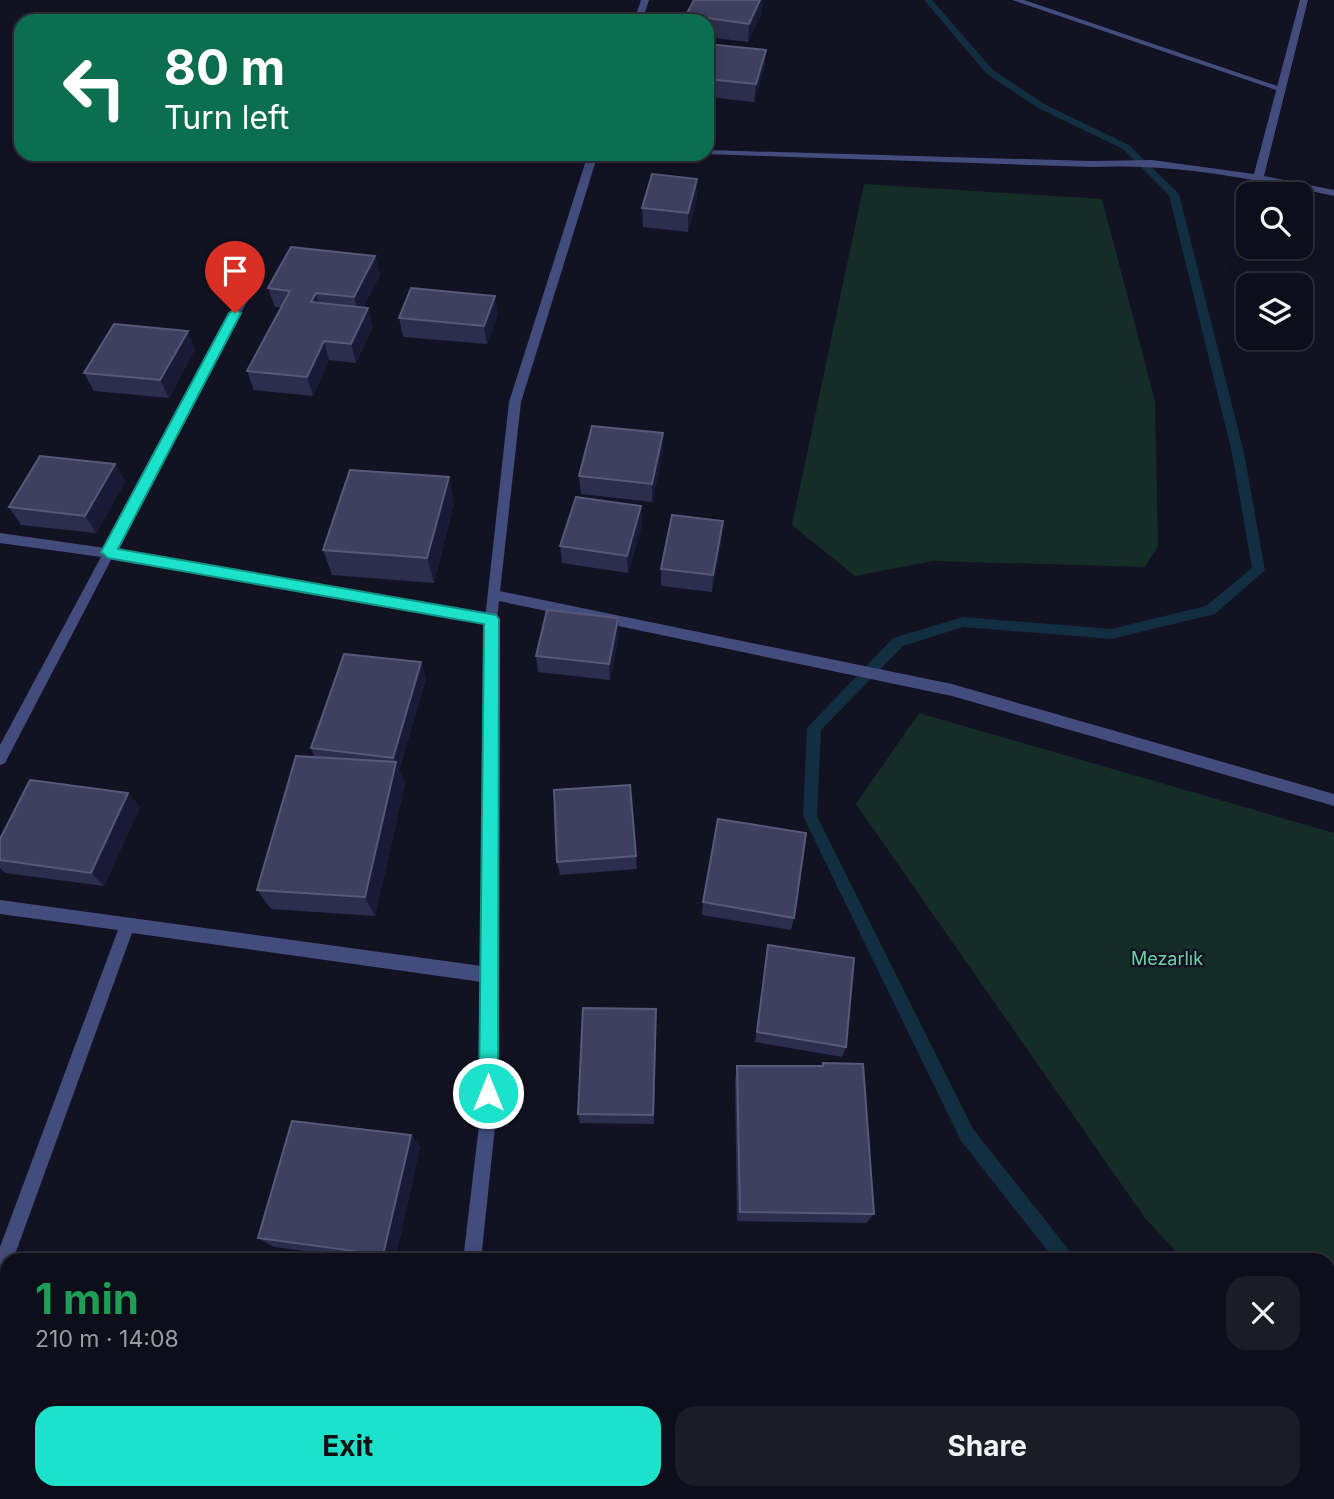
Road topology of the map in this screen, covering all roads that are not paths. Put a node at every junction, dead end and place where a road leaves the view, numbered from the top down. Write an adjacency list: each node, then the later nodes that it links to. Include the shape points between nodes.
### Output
1 (1016, 0): 3 (street)
2 (1304, 0): 3 (street)
3 (1282, 89): 6 (street)
4 (714, 153): 6 (street, via 1119,161)
5 (591, 161): 11 (street, via 515,402)
6 (1258, 179): 7 (street)
7 (1334, 192)
8 (259, 269): 10 (street)
9 (0, 538): 10 (street)
10 (108, 552): 12 (street); 13 (street)
11 (494, 595): 12 (street); 14 (street, via 952,690)
12 (491, 619): 17 (street)
13 (0, 759)
14 (1334, 800)
15 (0, 907): 16 (street)
16 (127, 926): 17 (street); 18 (street)
17 (489, 975): 19 (street, via 488,1116)
18 (7, 1253)
19 (473, 1253)

